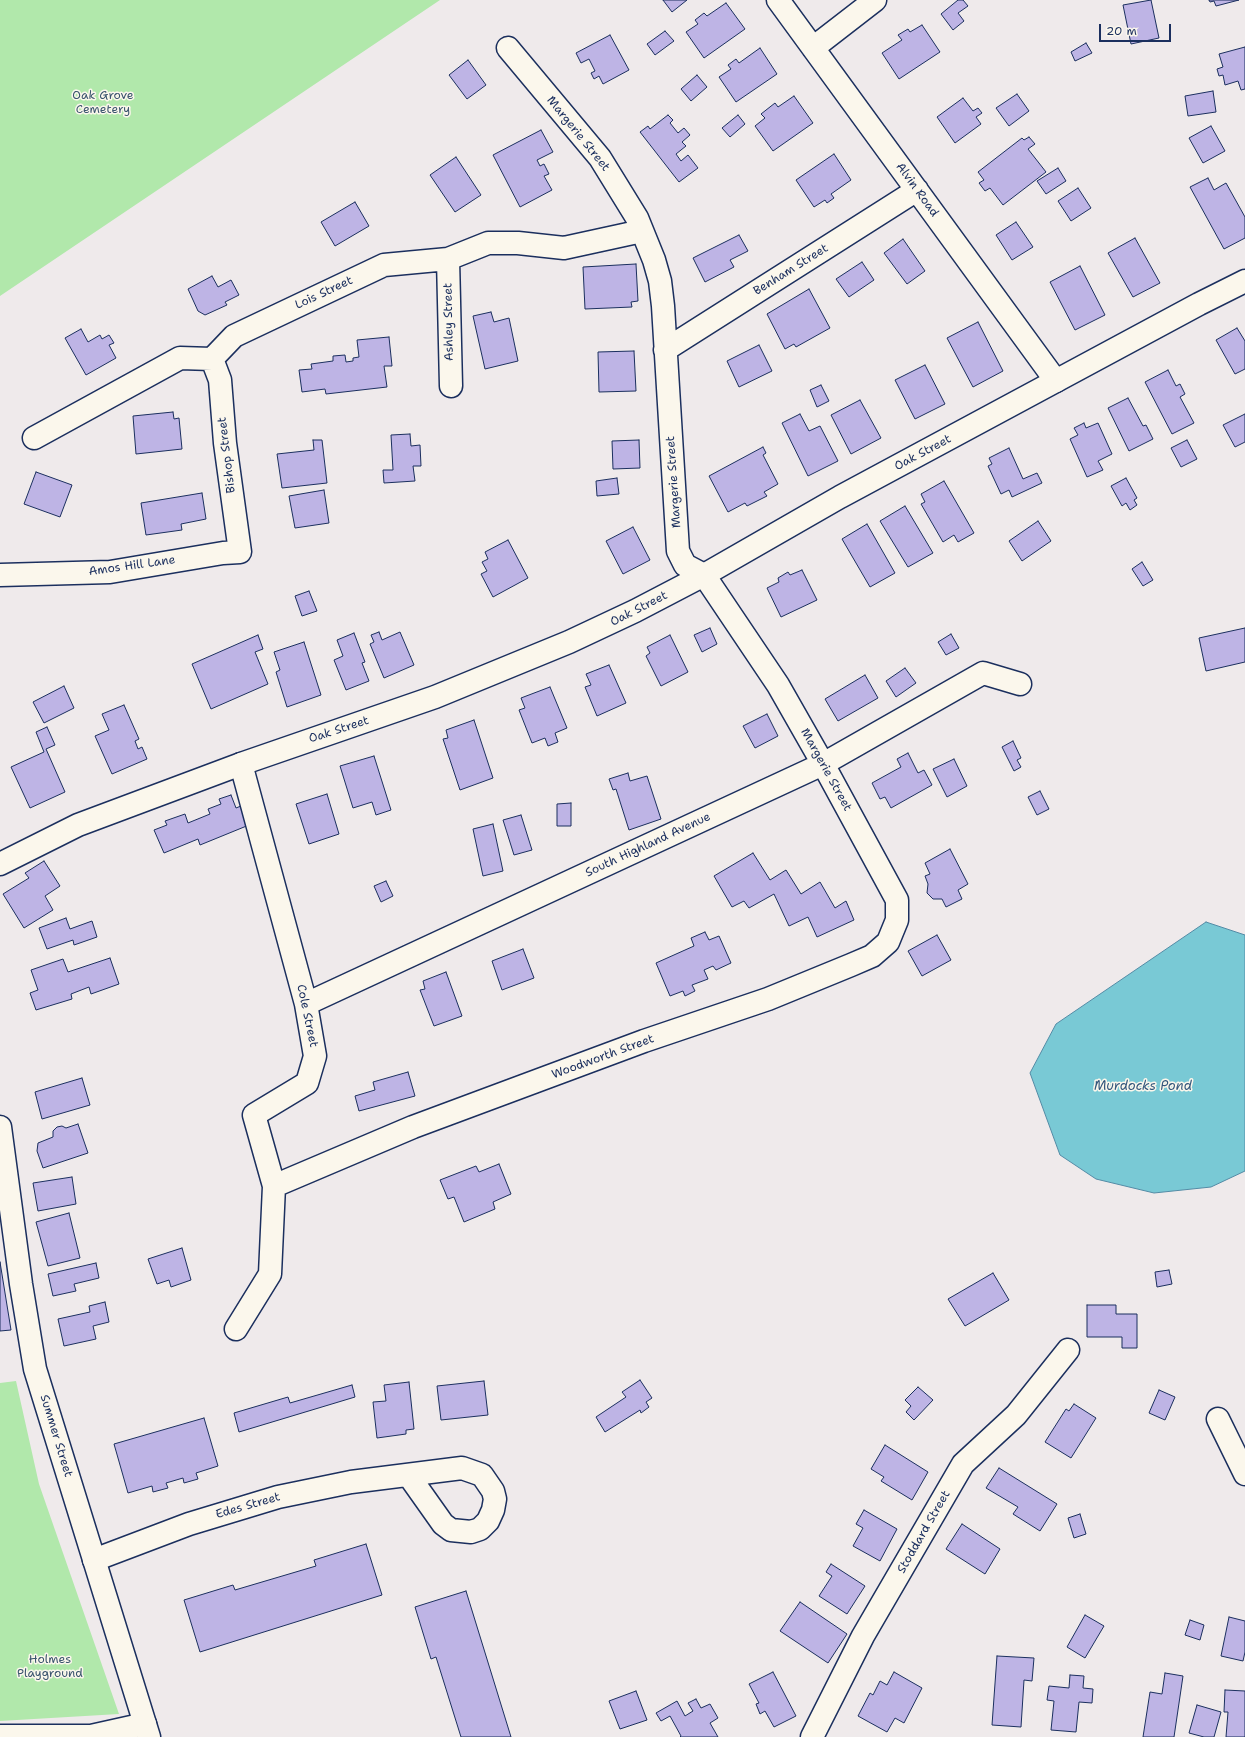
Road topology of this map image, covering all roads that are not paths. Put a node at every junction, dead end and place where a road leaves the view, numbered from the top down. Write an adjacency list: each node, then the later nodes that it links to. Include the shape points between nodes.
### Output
1 (778, 0): 4 (street, Alvin Road)
2 (875, 0): 4 (street)
3 (508, 48): 6 (street, Margerie Street, via 600,158 637,218)
4 (813, 48): 5 (street, Alvin Road)
5 (917, 190): 9 (street, Benham Street); 11 (street, Alvin Road)
6 (642, 231): 7 (street, Lois Street, via 564,248 488,243); 9 (street, Margerie Street, via 660,281)
7 (448, 259): 10 (street, Lois Street, via 384,265 234,336); 12 (street, Ashley Street)
8 (1245, 281): 11 (street, Oak Street)
9 (665, 350): 16 (street, Margerie Street, via 678,551 685,565)
10 (212, 359): 13 (street, via 180,358); 14 (street, Bishop Street, via 220,380 224,443)
11 (1056, 381): 16 (street, Oak Street, via 840,497)
12 (450, 386)
13 (34, 438)
14 (240, 552): 15 (street, Amos Hill Lane, via 110,572)
15 (0, 575)
16 (704, 575): 18 (street, Oak Street, via 635,612 502,670 420,702); 19 (street, Margerie Street, via 778,685)
17 (1020, 684): 19 (street, South Highland Avenue, via 983,673)
18 (241, 764): 20 (street, Oak Street, via 78,825); 22 (street, Cole Street)
19 (823, 764): 21 (street, Margerie Street); 22 (street, South Highland Avenue)
20 (0, 864)
21 (896, 900): 24 (street, Woodworth Street, via 897,920 894,932 888,942 872,956 768,999 644,1041 413,1127)
22 (306, 1004): 24 (street, Cole Street, via 315,1056 307,1082 254,1115)
23 (0, 1127): 30 (street, Summer Street, via 35,1369)
24 (274, 1186): 25 (street, Cole Street, via 270,1274)
25 (236, 1329)
26 (1068, 1350): 33 (street, Stoddard Street, via 1016,1415 963,1464 863,1636)
27 (1218, 1419): 28 (street)
28 (1245, 1474)
29 (409, 1476): 30 (street, Edes Street, via 351,1482 278,1497 189,1524)
30 (94, 1560): 31 (street, Summer Street)
31 (147, 1731): 32 (street, via 120,1731 91,1736)
32 (0, 1736)
33 (812, 1737)

